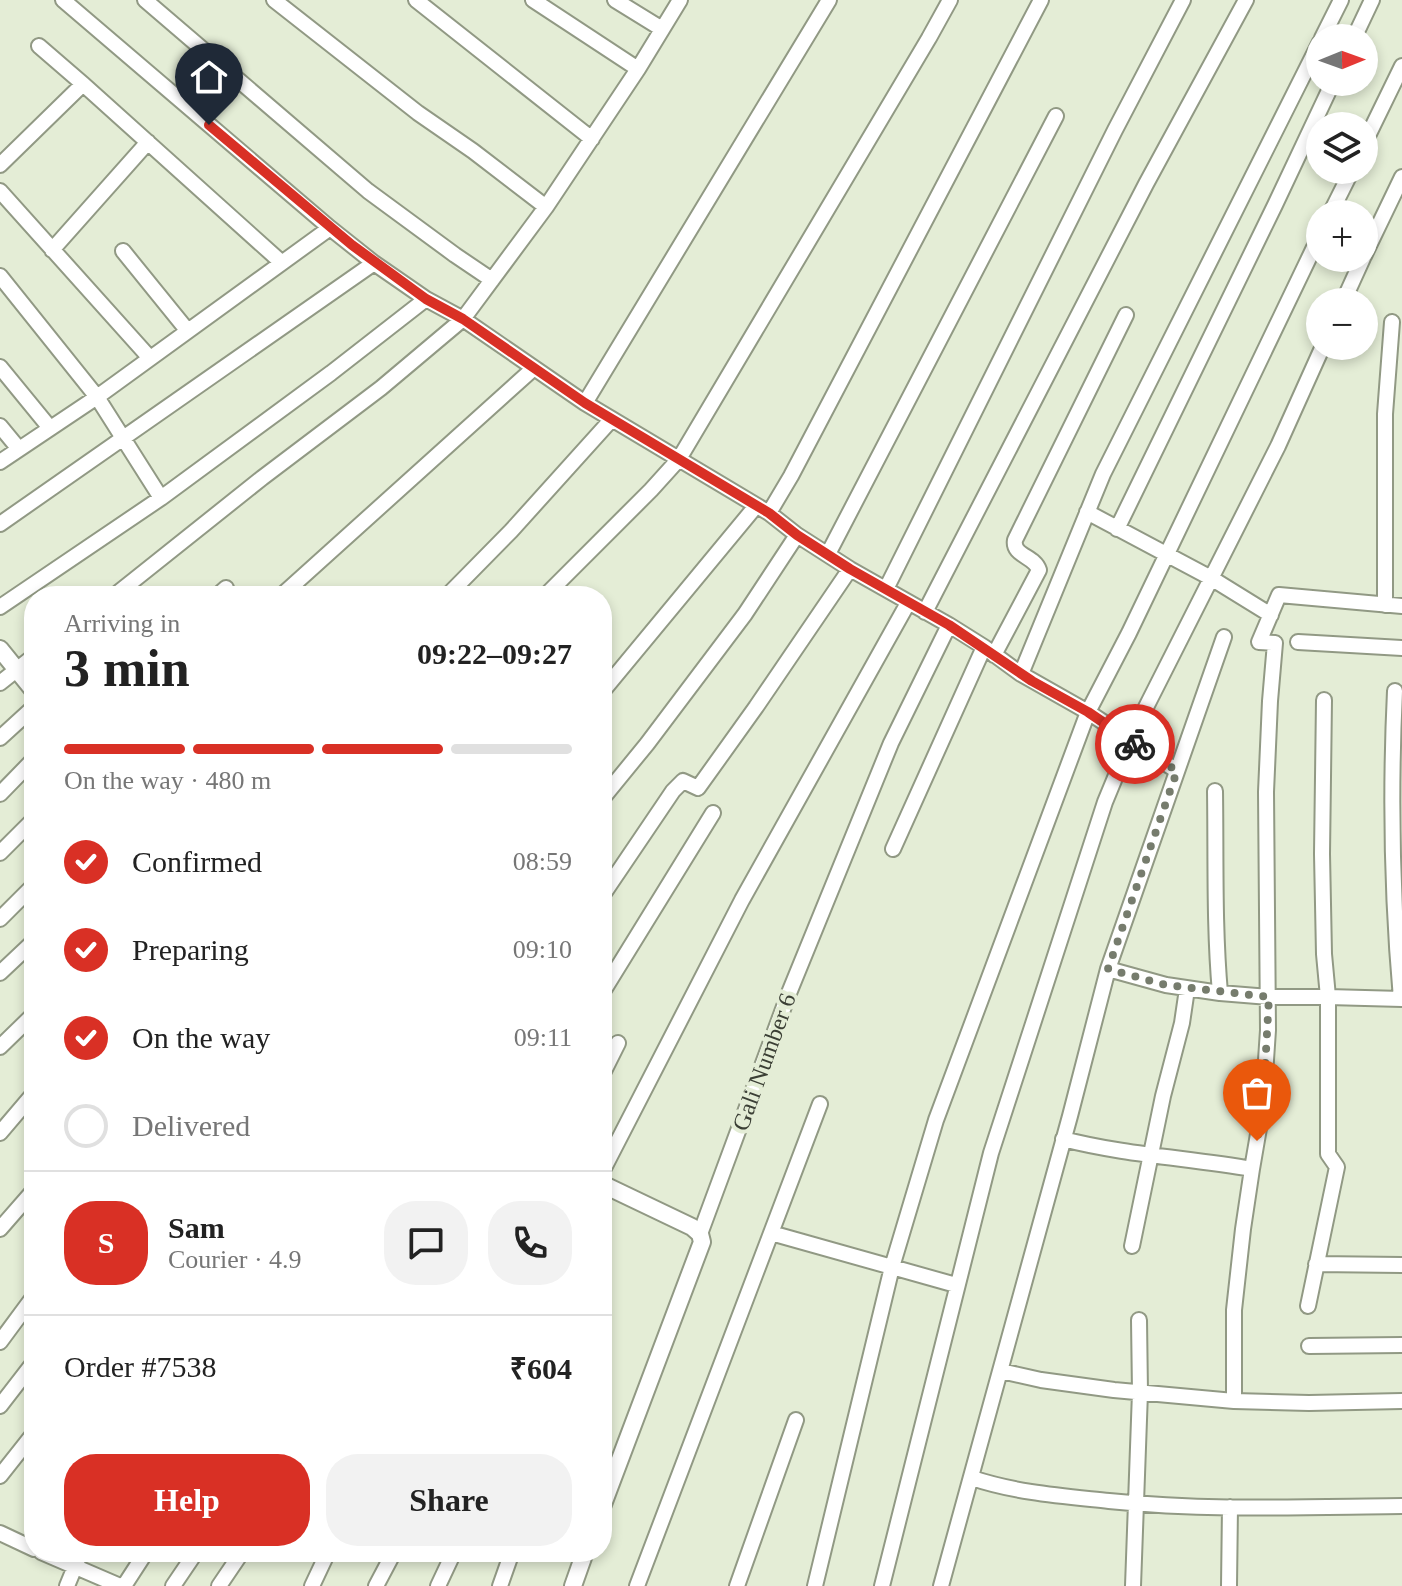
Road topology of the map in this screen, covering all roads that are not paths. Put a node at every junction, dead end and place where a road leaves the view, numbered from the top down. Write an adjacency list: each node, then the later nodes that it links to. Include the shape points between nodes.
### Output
1 (63, 0): 32 (street)
2 (145, 0): 40 (street, via 368,191)
3 (274, 0): 31 (street)
4 (416, 0): 26 (street)
5 (533, 0): 20 (street)
6 (615, 0): 17 (street)
7 (680, 0): 17 (street)
8 (829, 0): 51 (street)
9 (1041, 0): 60 (street, via 791,476)
10 (1183, 0): 74 (street)
11 (1246, 0): 80 (street)
12 (1341, 0): 15 (street)
13 (1372, 0): 16 (street)
14 (945, 2): 57 (street, via 921,52)
15 (1329, 24)
16 (1361, 24)
17 (662, 29): 20 (street)
18 (39, 46): 22 (street)
19 (1402, 66): 24 (street)
20 (638, 69): 26 (street)
21 (1306, 70): 61 (street)
22 (83, 84): 27 (street); 28 (street)
23 (1326, 96): 63 (street)
24 (1378, 115)
25 (1056, 116): 65 (street)
26 (592, 139): 31 (street)
27 (148, 142): 34 (street); 36 (street)
28 (0, 165)
29 (1402, 177): 33 (street)
30 (0, 191): 34 (street)
31 (546, 207): 40 (street)
32 (330, 228): 36 (street); 37 (street)
33 (1378, 228)
34 (52, 250): 46 (street)
35 (123, 251): 45 (street)
36 (281, 262): 45 (street)
37 (374, 263): 41 (street); 55 (street)
38 (1306, 264): 66 (street)
39 (0, 276): 50 (street)
40 (492, 280): 43 (street)
41 (426, 299): 43 (street); 59 (street)
42 (1126, 315): 87 (street, via 1015,540 1016,550 1039,570)
43 (463, 319): 49 (street); 70 (street)
44 (1392, 322): 77 (street, via 1385,414)
45 (187, 330): 46 (street)
46 (149, 357): 50 (street)
47 (1317, 360): 68 (street)
48 (0, 367): 54 (street)
49 (534, 368): 51 (street); 71 (street)
50 (97, 397): 54 (street); 55 (street)
51 (585, 403): 52 (street)
52 (612, 419): 57 (street); 72 (street)
53 (0, 426): 56 (street)
54 (50, 428): 56 (street)
55 (125, 438): 59 (street); 62 (street)
56 (19, 449): 58 (street)
57 (679, 459): 60 (street); 73 (street)
58 (0, 462)
59 (161, 498): 69 (street)
60 (762, 509): 64 (street); 92 (street)
61 (1087, 512): 63 (street); 90 (street)
62 (0, 524)
63 (1117, 529): 66 (street)
64 (797, 535): 65 (street); 102 (street, via 745,614)
65 (828, 554): 67 (street)
66 (1167, 555): 68 (street); 96 (street)
67 (850, 569): 74 (street); 109 (street, via 698,788 683,781 673,791)
68 (1211, 578): 81 (street); 99 (street)
69 (31, 586)
70 (127, 586)
71 (292, 586)
72 (457, 586)
73 (555, 586)
74 (886, 589): 76 (street)
75 (24, 591): 79 (street)
76 (908, 603): 80 (street); 129 (street, via 742,900)
77 (1385, 605): 78 (street); 81 (street, via 1279,595)
78 (1402, 606)
79 (0, 607)
80 (925, 612): 82 (street)
81 (1271, 615): 118 (street, via 1259,642 1275,643 1266,778)
82 (949, 625): 87 (street); 136 (street, Gali Number 6, via 891,743 789,993)
83 (1224, 637): 101 (street)
84 (1298, 642): 85 (street)
85 (1402, 648)
86 (0, 649): 89 (street)
87 (989, 651): 90 (street); 107 (street)
88 (24, 663): 89 (street)
89 (15, 669): 91 (street); 93 (street)
90 (1021, 674): 96 (street)
91 (24, 679)
92 (612, 681)
93 (0, 683)
94 (1395, 691): 120 (street, via 1394,912)
95 (1324, 700): 119 (street, via 1322,901)
96 (1088, 712): 99 (street); 140 (street, via 936,1120)
97 (24, 716): 98 (street)
98 (0, 738)
99 (1130, 740): 101 (street); 141 (street, via 991,1153)
100 (24, 769): 104 (street)
101 (1177, 771): 113 (street)
102 (612, 787)
103 (1215, 791): 117 (street)
104 (0, 794)
105 (713, 813): 115 (street)
106 (24, 829): 108 (street)
107 (893, 849)
108 (0, 853)
109 (612, 881)
110 (24, 895): 111 (street)
111 (0, 919)
112 (24, 950): 114 (street)
113 (1108, 969): 116 (street); 128 (street)
114 (0, 973)
115 (612, 977)
116 (1187, 989): 117 (street); 130 (street)
117 (1220, 993): 118 (street)
118 (1269, 997): 119 (street); 131 (street, via 1263,1105)
119 (1328, 997): 120 (street); 138 (street, via 1328,1154 1337,1167)
120 (1402, 999)
121 (24, 1024): 123 (street)
122 (618, 1043): 124 (street)
123 (0, 1047)
124 (612, 1055)
125 (820, 1104): 135 (street)
126 (24, 1105): 127 (street)
127 (0, 1133)
128 (1063, 1139): 130 (street); 148 (street)
129 (612, 1153)
130 (1150, 1156): 131 (street); 137 (street)
131 (1252, 1169): 151 (street, via 1234,1310)
132 (612, 1189): 136 (street)
133 (24, 1201): 134 (street)
134 (0, 1229)
135 (771, 1233): 140 (street); 184 (street)
136 (700, 1234): 158 (street, Gali Number 6, via 700,1252)
137 (1132, 1246)
138 (1316, 1264): 139 (street); 142 (street)
139 (1402, 1265)
140 (892, 1267): 141 (street); 186 (street)
141 (956, 1285): 187 (street)
142 (1308, 1306)
143 (24, 1310): 145 (street)
144 (1139, 1320): 150 (street)
145 (0, 1342)
146 (1402, 1345): 147 (street)
147 (1309, 1346)
148 (1001, 1371): 150 (street); 157 (street)
149 (24, 1375): 153 (street)
150 (1140, 1392): 151 (street); 159 (street)
151 (1234, 1401): 152 (street)
152 (1402, 1401)
153 (0, 1406)
154 (796, 1420): 185 (street)
155 (24, 1446): 156 (street)
156 (0, 1476)
157 (972, 1478): 159 (street, via 1014,1491); 188 (street)
158 (612, 1480)
159 (1137, 1504): 161 (street); 189 (street)
160 (1402, 1506): 161 (street)
161 (1230, 1507): 190 (street)
162 (0, 1533): 163 (street)
163 (24, 1544)
164 (62, 1562): 174 (street)
165 (77, 1562): 174 (street)
166 (139, 1562): 176 (street)
167 (189, 1562): 177 (street)
168 (235, 1562): 178 (street)
169 (323, 1562): 179 (street)
170 (389, 1562): 180 (street)
171 (449, 1562): 181 (street)
172 (508, 1562): 182 (street)
173 (581, 1562): 183 (street)
174 (75, 1568): 175 (street); 176 (street)
175 (67, 1586)
176 (122, 1586)
177 (173, 1586)
178 (219, 1586)
179 (312, 1586)
180 (376, 1586)
181 (438, 1586)
182 (500, 1586)
183 (573, 1586)
184 (637, 1586)
185 (737, 1586)
186 (815, 1586)
187 (882, 1586)
188 (941, 1586)
189 (1133, 1586)
190 (1229, 1586)

